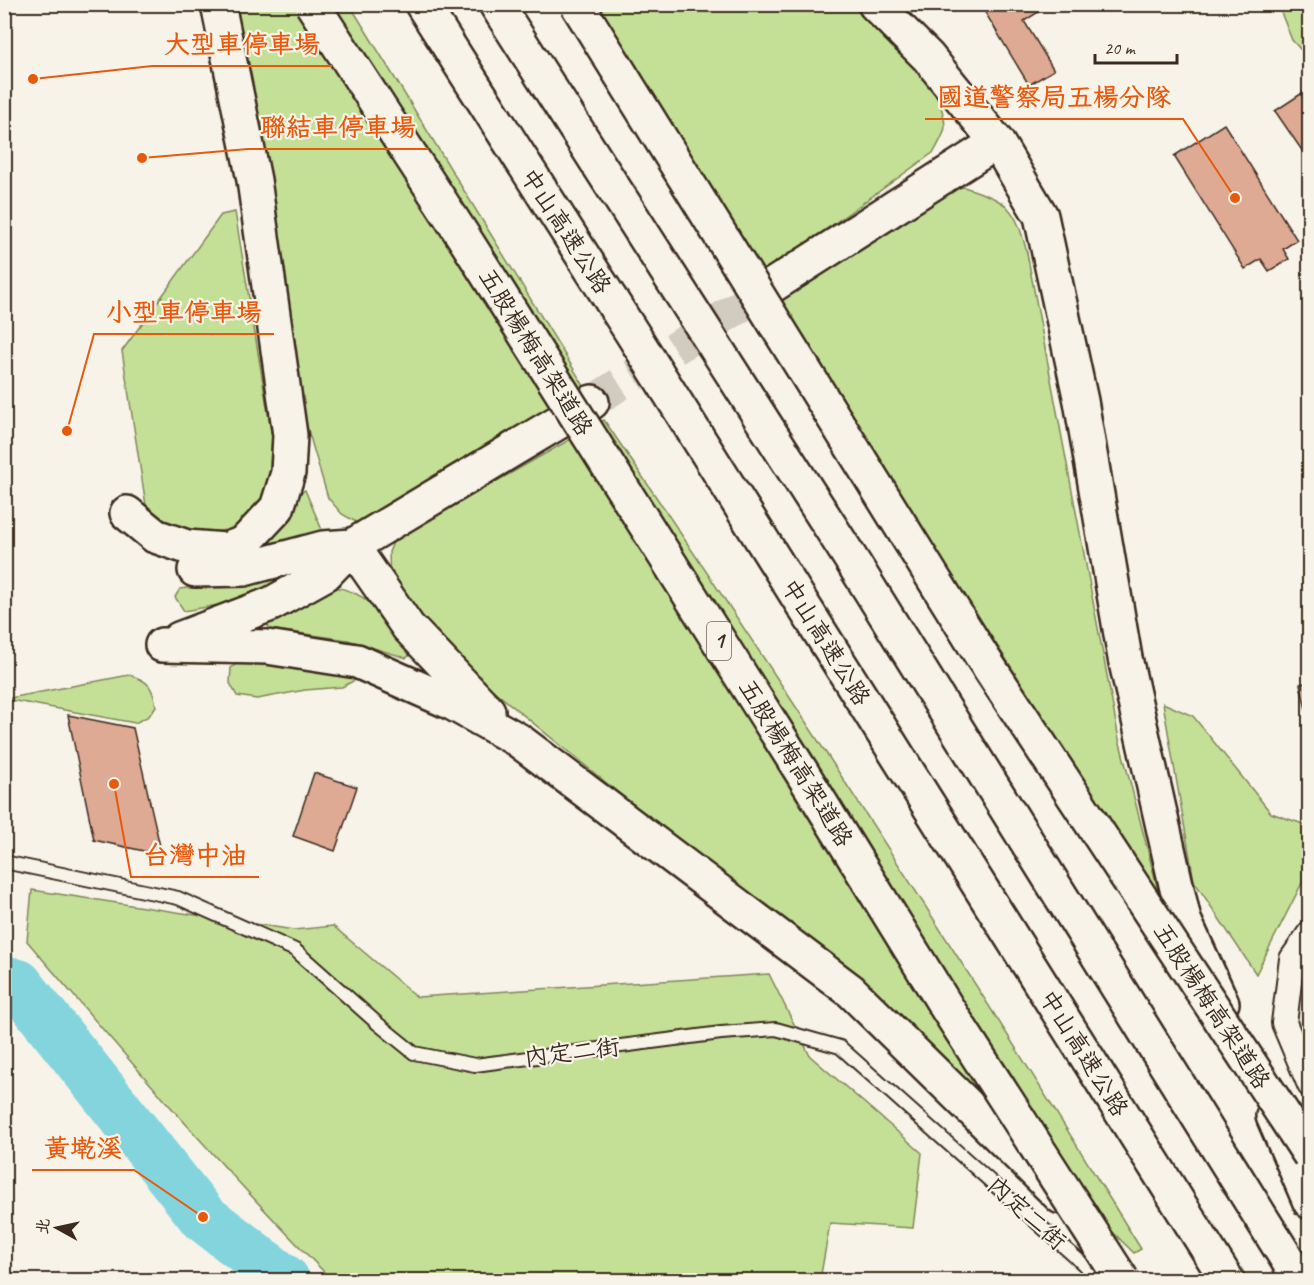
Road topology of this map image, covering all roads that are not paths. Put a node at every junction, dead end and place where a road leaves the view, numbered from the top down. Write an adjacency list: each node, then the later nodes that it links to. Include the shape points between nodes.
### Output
1 (218, 4): 10 (highway, via 254,180 290,435 288,473 277,508 244,543 225,550 187,547 155,536 127,513 158,551 188,570 244,569 323,548)
2 (312, 4): 18 (highway, 五股楊梅高架道路 / 1, bridge, via 463,236 946,1008)
3 (422, 4): 20 (highway, 中山高速公路)
4 (495, 4): 21 (highway, via 849,556)
5 (577, 4): 15 (highway, 五股楊梅高架道路, bridge, via 981,655)
6 (875, 4): 7 (highway, via 928,57)
7 (997, 142): 8 (highway); 16 (highway, via 1041,216 1081,401 1125,658 1184,920)
8 (770, 287)
9 (592, 402): 10 (highway)
10 (352, 546): 11 (highway, via 408,627); 11 (highway, via 325,574 271,604 162,645 267,647 357,661 452,703)
11 (518, 740): 19 (highway, via 851,991 1102,1237)
12 (4, 862): 17 (lane, 內定二街, via 178,898 295,950 414,1053 475,1065 776,1029 840,1047)
13 (1310, 933): 14 (street, via 1292,959 1284,1023)
14 (1310, 1085)
15 (1310, 1155)
16 (1310, 1202)
17 (1101, 1281)
18 (1122, 1281)
19 (1137, 1281)
20 (1227, 1281)
21 (1300, 1281)

